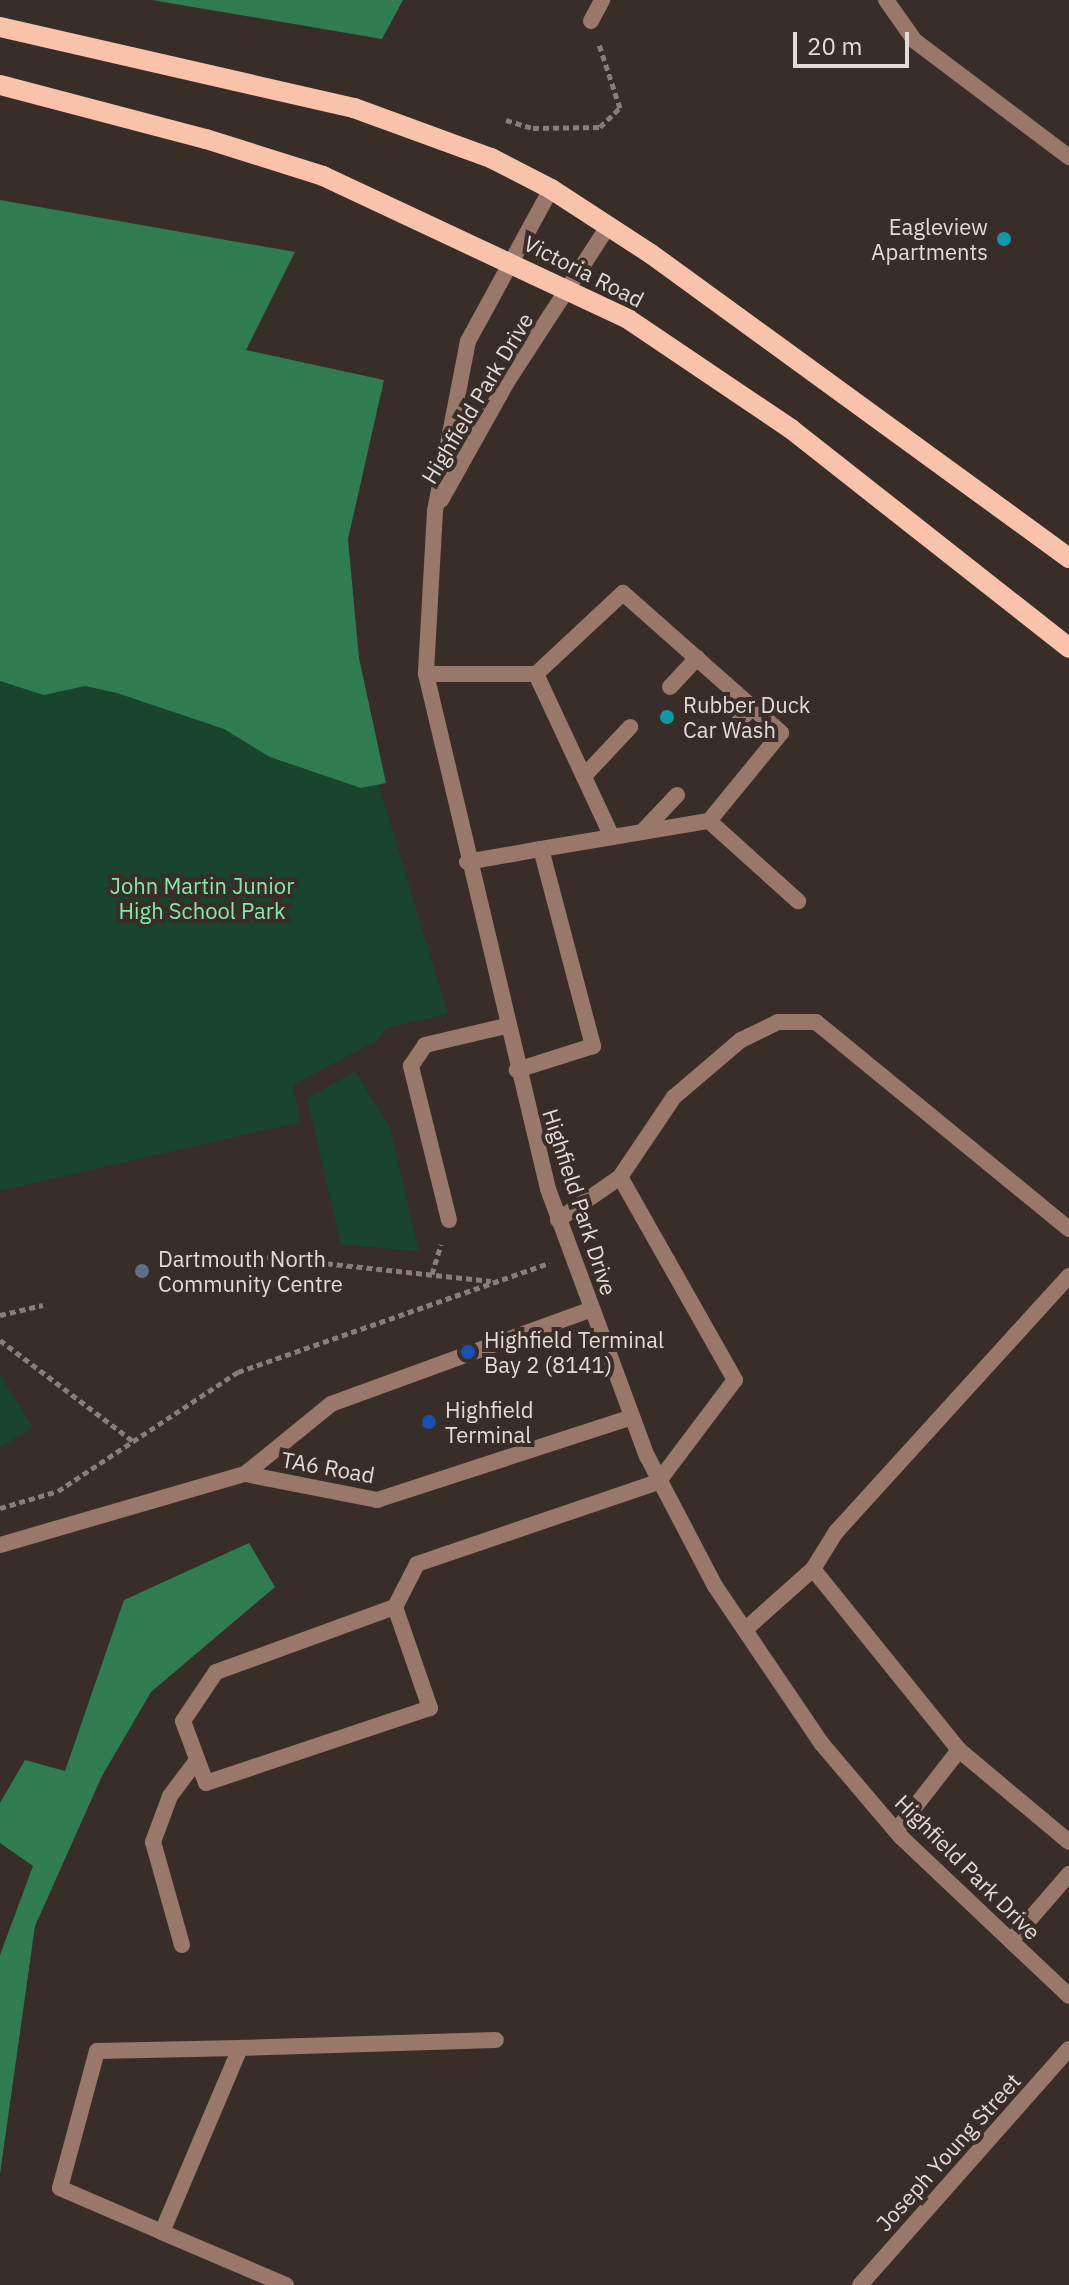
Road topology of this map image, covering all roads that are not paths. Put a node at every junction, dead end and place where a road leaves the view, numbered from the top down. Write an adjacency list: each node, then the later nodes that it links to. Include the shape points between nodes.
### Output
1 (602, 0): 3 (street)
2 (886, 0): 6 (street, via 915,41)
3 (591, 21)
4 (0, 27): 7 (main road, Victoria Road, via 354,108 491,158)
5 (0, 85): 9 (main road, Victoria Road, via 323,176)
6 (1069, 157)
7 (551, 189): 8 (main road, Victoria Road); 9 (street, Highfield Park Drive)
8 (609, 225): 10 (street, Highfield Park Drive); 12 (main road, Victoria Road, via 1000,503)
9 (509, 261): 10 (main road, Victoria Road); 11 (street, Highfield Park Drive, via 468,341)
10 (570, 290): 11 (street, Highfield Park Drive, via 507,382); 13 (main road, Victoria Road, via 676,347 779,420)
11 (435, 511): 15 (street, Highfield Park Drive)
12 (1069, 558)
13 (1069, 648)
14 (697, 658): 16 (street, via 623,593); 17 (street); 18 (street)
15 (426, 674): 16 (street); 27 (street, Highfield Park Drive)
16 (536, 674): 21 (street)
17 (670, 687)
18 (752, 707): 20 (street); 23 (street, via 781,733)
19 (630, 727): 21 (street)
20 (731, 731)
21 (585, 775): 25 (street)
22 (677, 795): 24 (street)
23 (709, 821): 24 (street); 28 (street)
24 (642, 832): 25 (street)
25 (612, 837): 26 (street)
26 (541, 849): 27 (street); 30 (street, via 593,1046)
27 (467, 862): 29 (street, Highfield Park Drive)
28 (798, 901)
29 (506, 1026): 30 (street, Highfield Park Drive); 32 (street, via 425,1045 411,1066)
30 (517, 1070): 33 (street, Highfield Park Drive)
31 (620, 1177): 33 (street); 34 (street, via 674,1097 741,1040 778,1022 816,1022); 39 (street, via 735,1380)
32 (449, 1220)
33 (558, 1220): 36 (street, Highfield Park Drive)
34 (1069, 1229)
35 (1069, 1276): 41 (street, via 836,1532)
36 (592, 1309): 37 (street, Highfield Park Drive); 38 (street, TA6 Road, via 331,1404)
37 (632, 1417): 38 (street, TA6 Road, via 377,1500); 39 (street, Highfield Park Drive)
38 (245, 1474): 40 (street, TA6 Road)
39 (658, 1482): 42 (street, via 417,1564); 43 (street, Highfield Park Drive, via 715,1586)
40 (0, 1545)
41 (813, 1569): 43 (street); 44 (street)
42 (395, 1607): 45 (street, via 216,1672 183,1721); 45 (street, via 430,1708 206,1783)
43 (747, 1628): 46 (street, Highfield Park Drive, via 822,1744)
44 (959, 1750): 46 (street); 47 (street)
45 (197, 1760): 50 (street, via 170,1796 153,1842)
46 (896, 1831): 49 (street, Highfield Park Drive)
47 (1069, 1842)
48 (1069, 1874): 49 (street)
49 (1011, 1941): 51 (street, Highfield Park Drive)
50 (182, 1945)
51 (1069, 1996)
52 (496, 2040): 53 (street)
53 (240, 2048): 55 (street); 55 (street, via 97,2051 60,2188)
54 (1069, 2049): 57 (street, Joseph Young Street)
55 (162, 2232): 56 (street)
56 (286, 2285)
57 (860, 2285)

